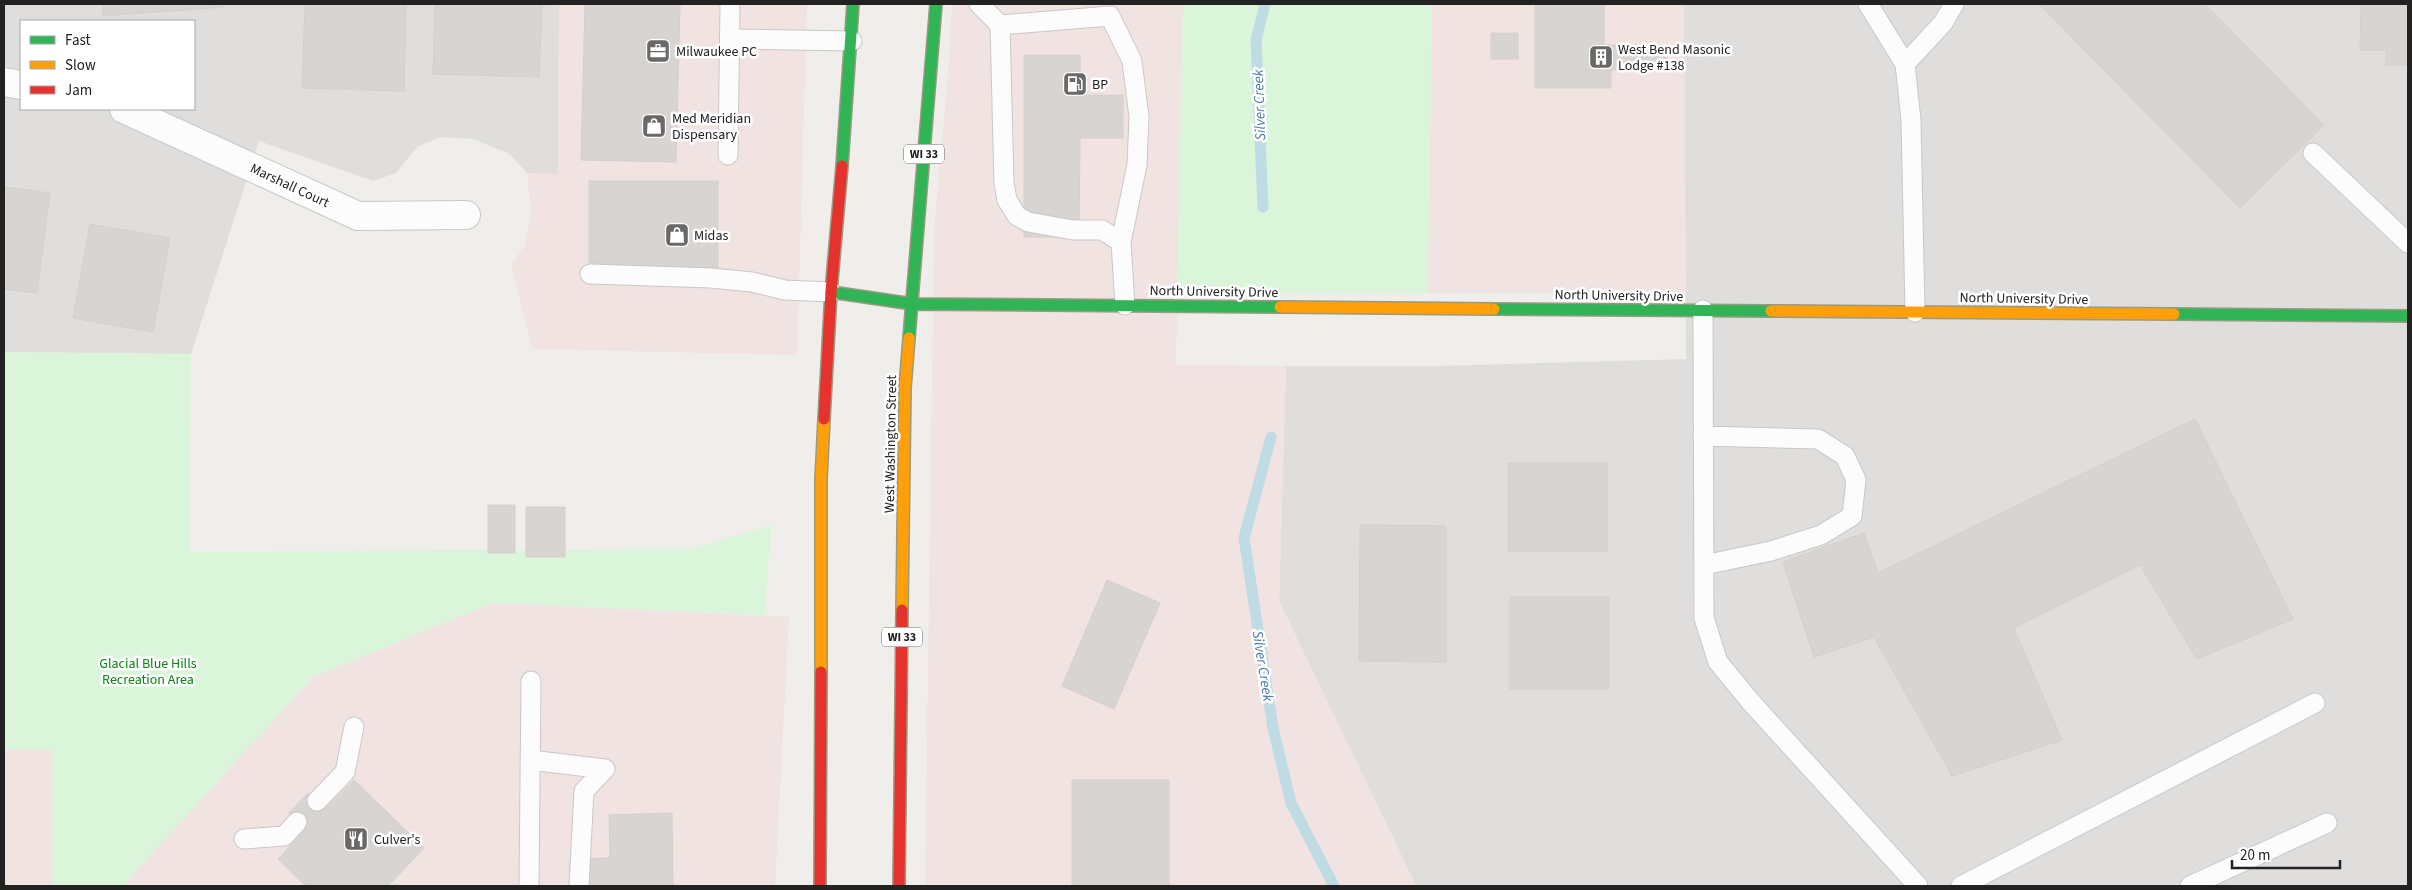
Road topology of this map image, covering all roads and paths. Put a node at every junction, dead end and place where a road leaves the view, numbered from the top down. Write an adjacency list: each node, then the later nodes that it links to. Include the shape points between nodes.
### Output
1 (730, 4): 8 (lane)
2 (853, 4): 9 (main road)
3 (936, 4): 21 (main road, West Washington Street / WI 33)
4 (979, 4): 7 (lane)
5 (1868, 4): 10 (lane)
6 (1954, 4): 10 (lane, via 1943,23)
7 (1000, 25): 17 (lane, via 1004,183 1008,200 1017,216 1028,222 1073,230 1102,230); 17 (lane, via 1110,16 1132,61 1139,117 1137,165)
8 (730, 39): 9 (lane); 15 (lane)
9 (852, 41): 20 (main road)
10 (1905, 64): 24 (lane, via 1911,120)
11 (4, 82): 12 (street)
12 (20, 85)
13 (126, 110): 16 (street, Marshall Court, via 358,216)
14 (2313, 153): 18 (lane)
15 (728, 155)
16 (466, 216)
17 (1121, 242): 22 (lane)
18 (2408, 244)
19 (590, 274): 20 (lane, via 711,278 752,282 785,290)
20 (831, 292): 21 (main road, North University Drive); 38 (main road, via 821,479)
21 (913, 304): 22 (main road, North University Drive); 39 (main road, West Washington Street / WI 33, via 905,388)
22 (1125, 305): 23 (main road, North University Drive)
23 (1703, 310): 24 (main road, North University Drive); 26 (lane)
24 (1915, 312): 25 (main road, North University Drive)
25 (2408, 316)
26 (1704, 436): 27 (lane); 27 (lane, via 1818,439 1845,456 1856,480 1852,516 1821,536 1771,551)
27 (1704, 565): 40 (lane, via 1704,618 1718,662)
28 (531, 681): 31 (lane)
29 (2315, 703): 41 (lane)
30 (354, 727): 32 (lane, via 345,772)
31 (530, 760): 36 (lane); 37 (lane, via 605,769 584,791)
32 (317, 801)
33 (297, 822): 35 (lane, via 284,836)
34 (2327, 822): 42 (lane)
35 (244, 839)
36 (529, 886)
37 (579, 886)
38 (820, 886)
39 (899, 886)
40 (1918, 886)
41 (1961, 886)
42 (2190, 886)

